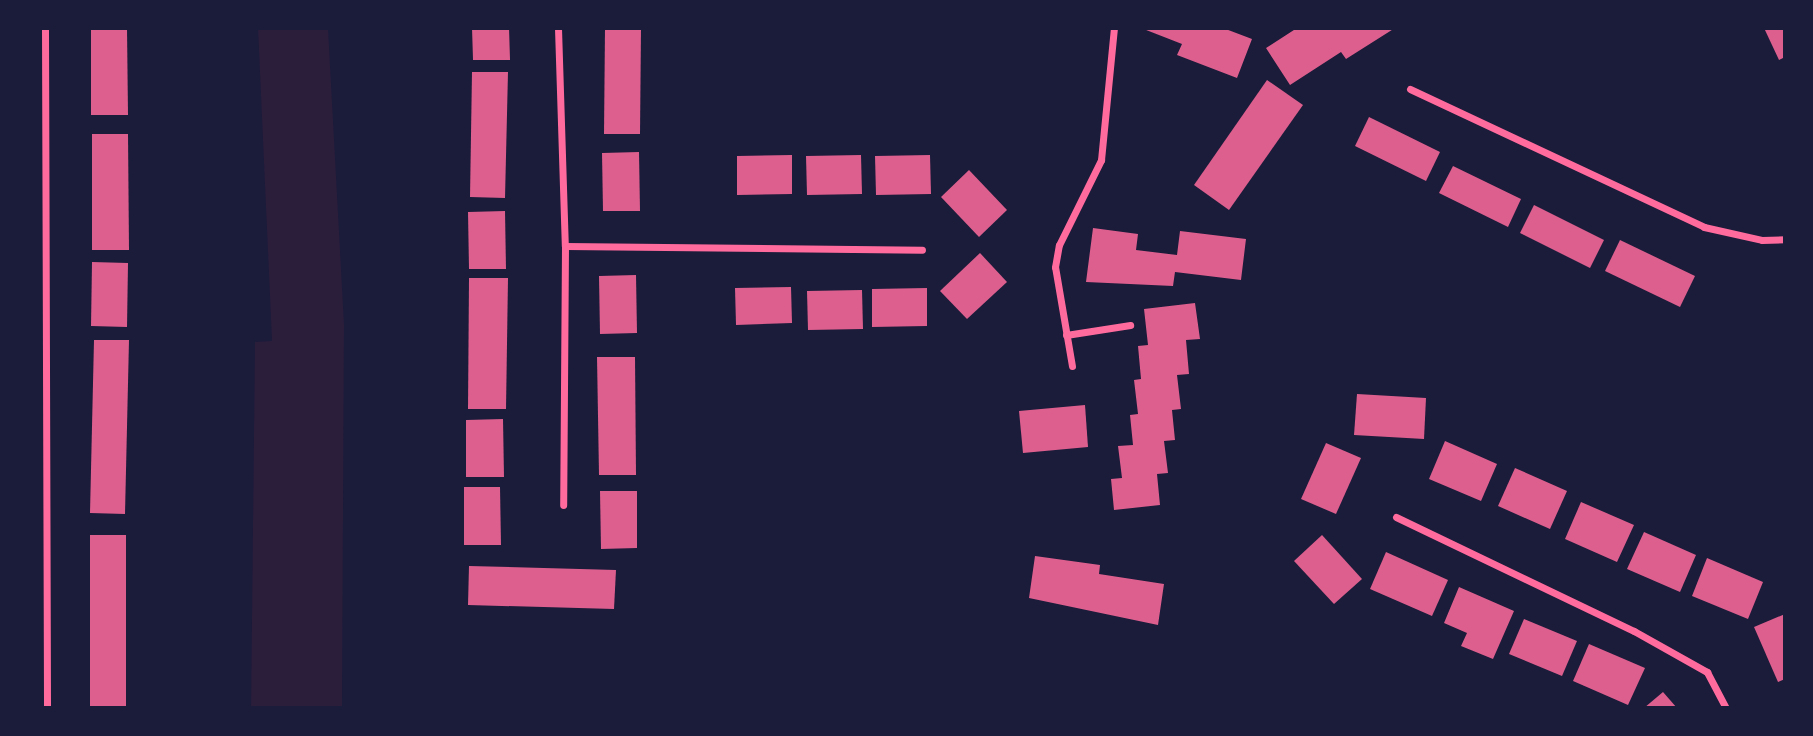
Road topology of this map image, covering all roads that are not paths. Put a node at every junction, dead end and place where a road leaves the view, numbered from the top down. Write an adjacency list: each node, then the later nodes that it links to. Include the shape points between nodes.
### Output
1 (45, 28): 13 (street)
2 (558, 28): 6 (street)
3 (1114, 28): 9 (street, via 1101,160 1059,245 1055,267)
4 (1410, 89): 5 (street, via 1704,227 1762,240)
5 (1785, 239)
6 (565, 246): 7 (street); 11 (street)
7 (922, 250)
8 (1130, 324): 9 (street)
9 (1066, 335): 10 (street)
10 (1072, 366)
11 (563, 505)
12 (1396, 517): 14 (street, via 1634,631 1707,672)
13 (47, 708)
14 (1726, 708)

